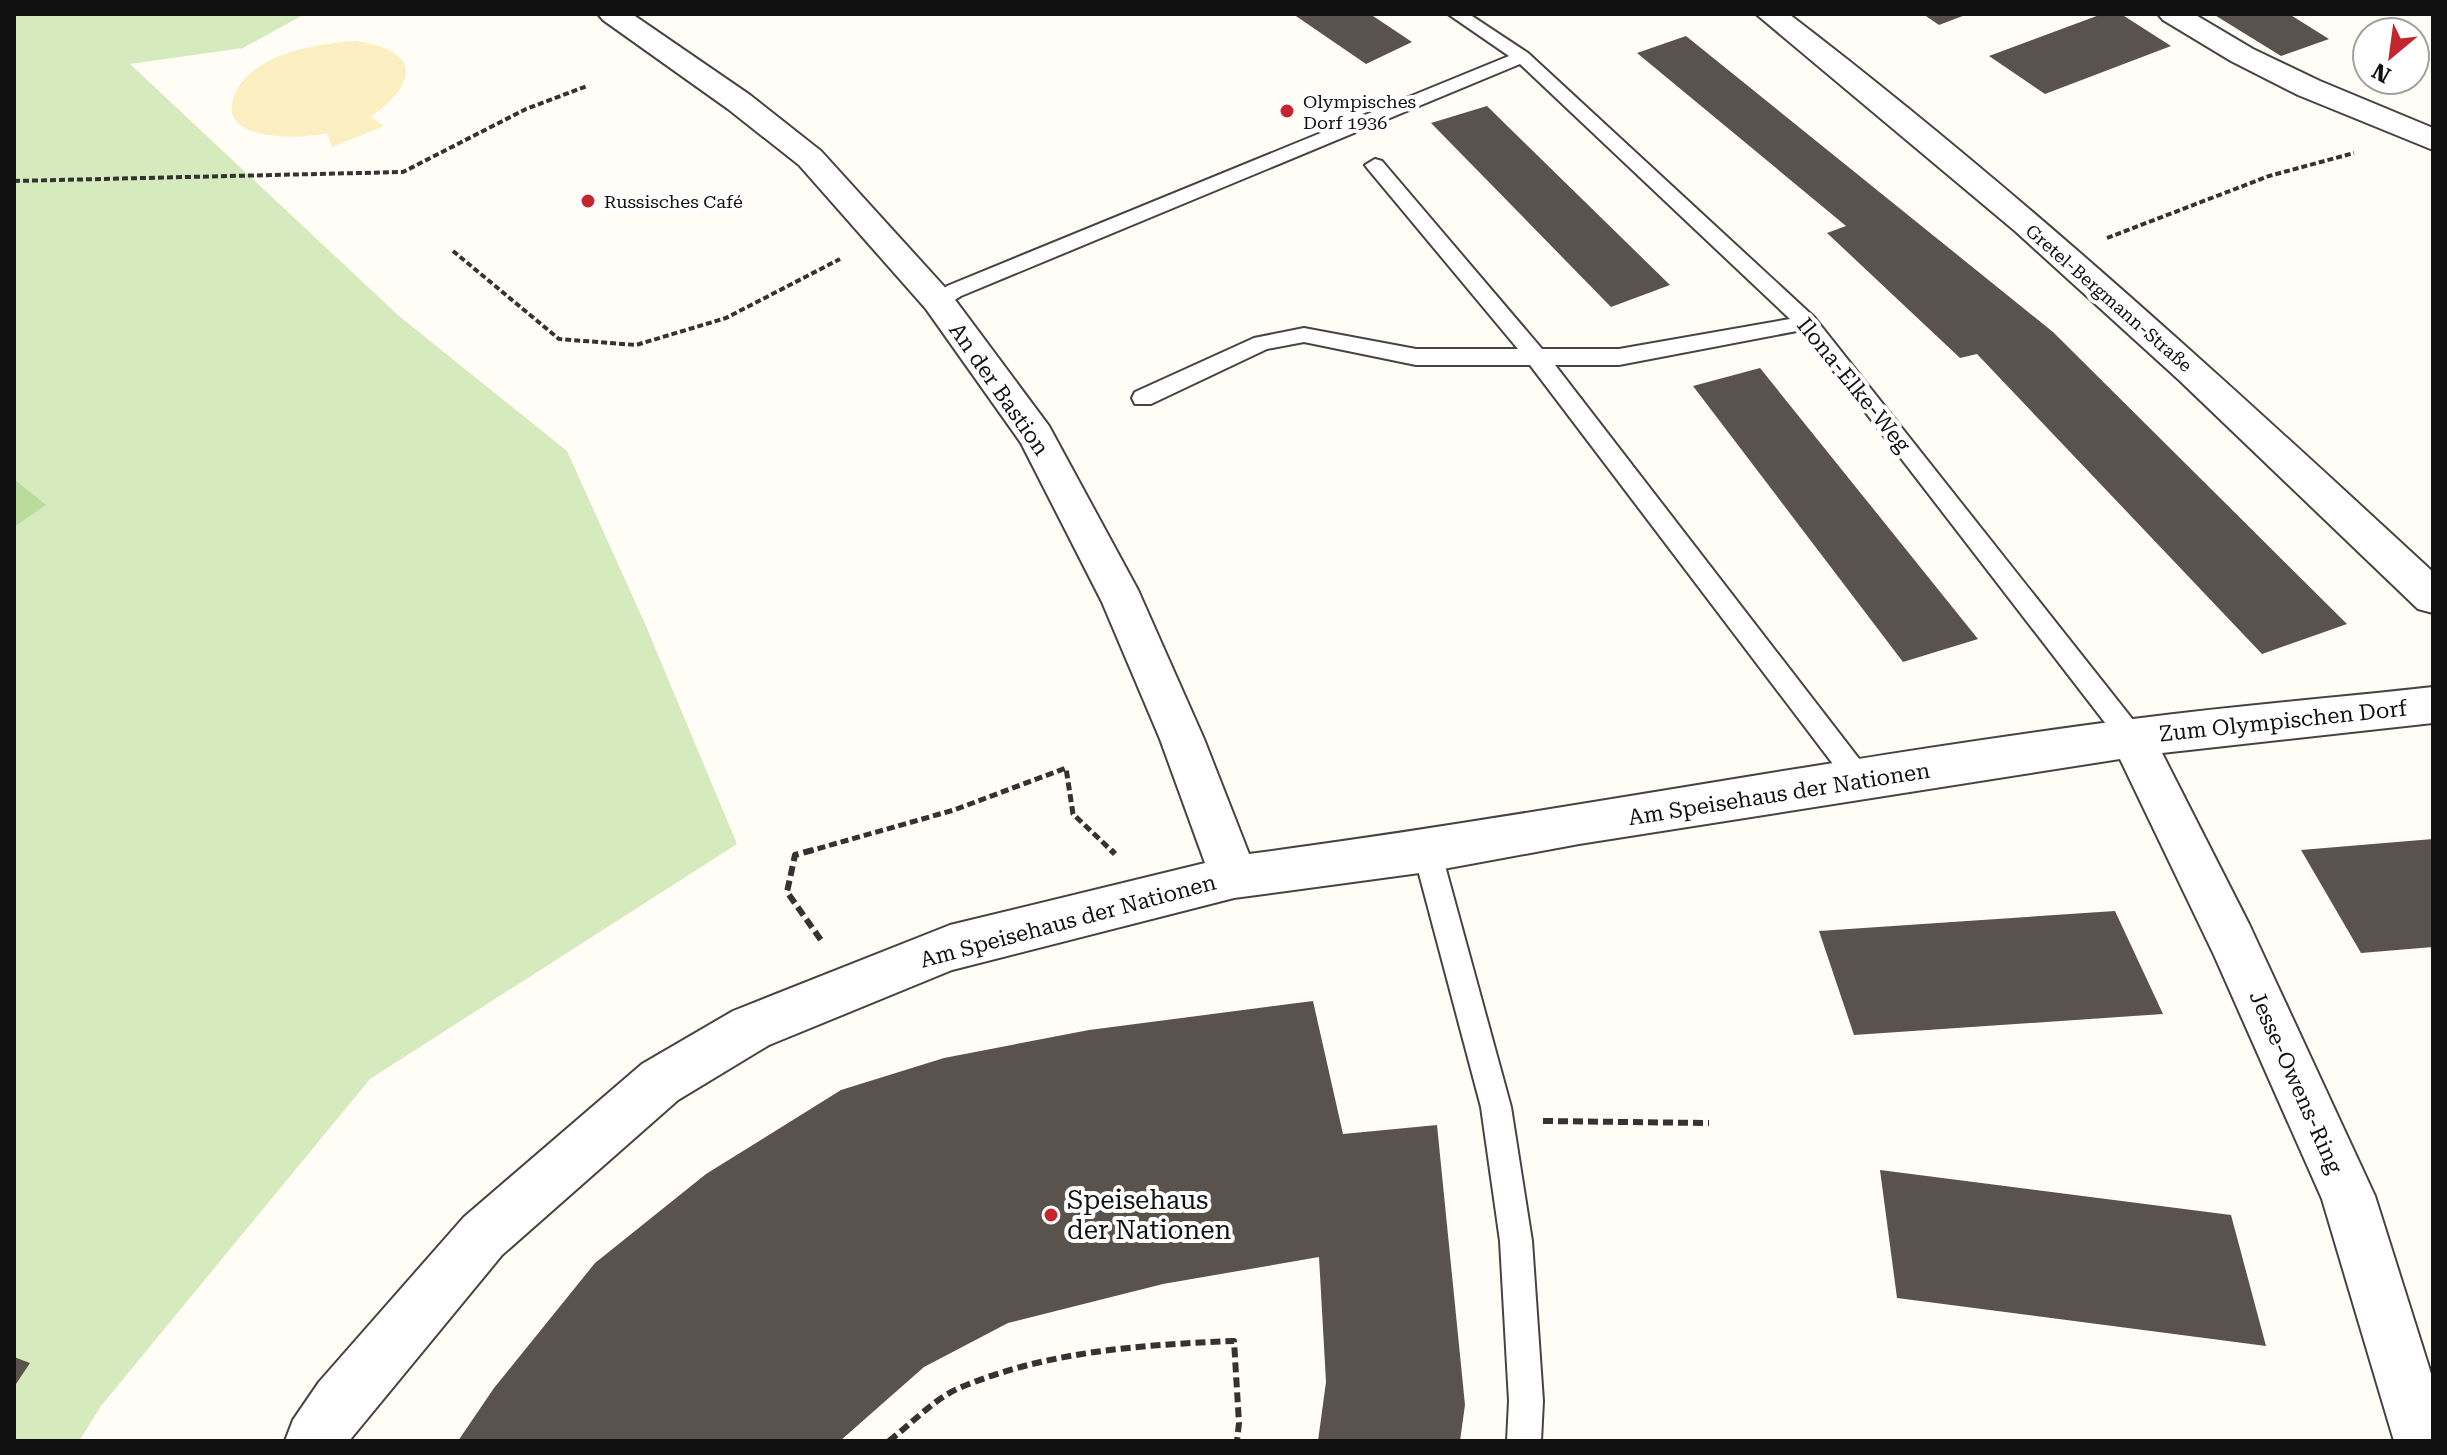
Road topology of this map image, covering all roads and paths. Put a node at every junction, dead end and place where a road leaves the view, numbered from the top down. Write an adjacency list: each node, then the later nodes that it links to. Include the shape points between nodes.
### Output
1 (613, 14): 11 (street, An der Bastion, via 810,158)
2 (1457, 14): 5 (lane, Ilona-Elke-Weg)
3 (1771, 14): 13 (street, Gretel-Bergmann-Straße)
4 (2173, 14): 7 (street, via 2242,55)
5 (1522, 57): 14 (lane); 15 (lane, Ilona-Elke-Weg)
6 (587, 86): 10 (path, via 526,109 403,172)
7 (2433, 140)
8 (2360, 151): 13 (path, via 2269,176)
9 (1375, 165): 20 (lane, via 1568,395)
10 (14, 181)
11 (883, 236): 12 (path, via 726,318 636,345 559,339); 14 (street, An der Bastion)
12 (453, 251)
13 (2060, 254): 17 (street, Gretel-Bergmann-Straße)
14 (938, 301): 22 (street, An der Bastion, via 1036,436 1123,602)
15 (1807, 322): 16 (lane, via 1619,357 1416,357 1304,335 1262,343); 19 (lane, Ilona-Elke-Weg)
16 (1143, 398)
17 (2433, 597)
18 (2433, 705): 19 (street, Zum Olympischen Dorf)
19 (2132, 738): 20 (street, Am Speisehaus der Nationen); 31 (street, Jesse-Owens-Ring, via 2232,940 2348,1196)
20 (1861, 781): 21 (street, Am Speisehaus der Nationen)
21 (1427, 851): 22 (street, Am Speisehaus der Nationen); 25 (lane)
22 (1234, 877): 23 (street, Am Speisehaus der Nationen)
23 (1159, 896): 24 (street, Am Speisehaus der Nationen, via 950,948); 24 (path, via 1073,814 1066,768 954,810 795,855 787,892)
24 (852, 987): 27 (street, Am Speisehaus der Nationen, via 751,1028 660,1082 483,1236 340,1403)
25 (1498, 1120): 26 (path); 30 (lane, via 1516,1241)
26 (1709, 1123)
27 (314, 1441)
28 (889, 1441): 29 (path, via 955,1390 1062,1356 1234,1341)
29 (1237, 1441)
30 (1524, 1441)
31 (2423, 1441)

